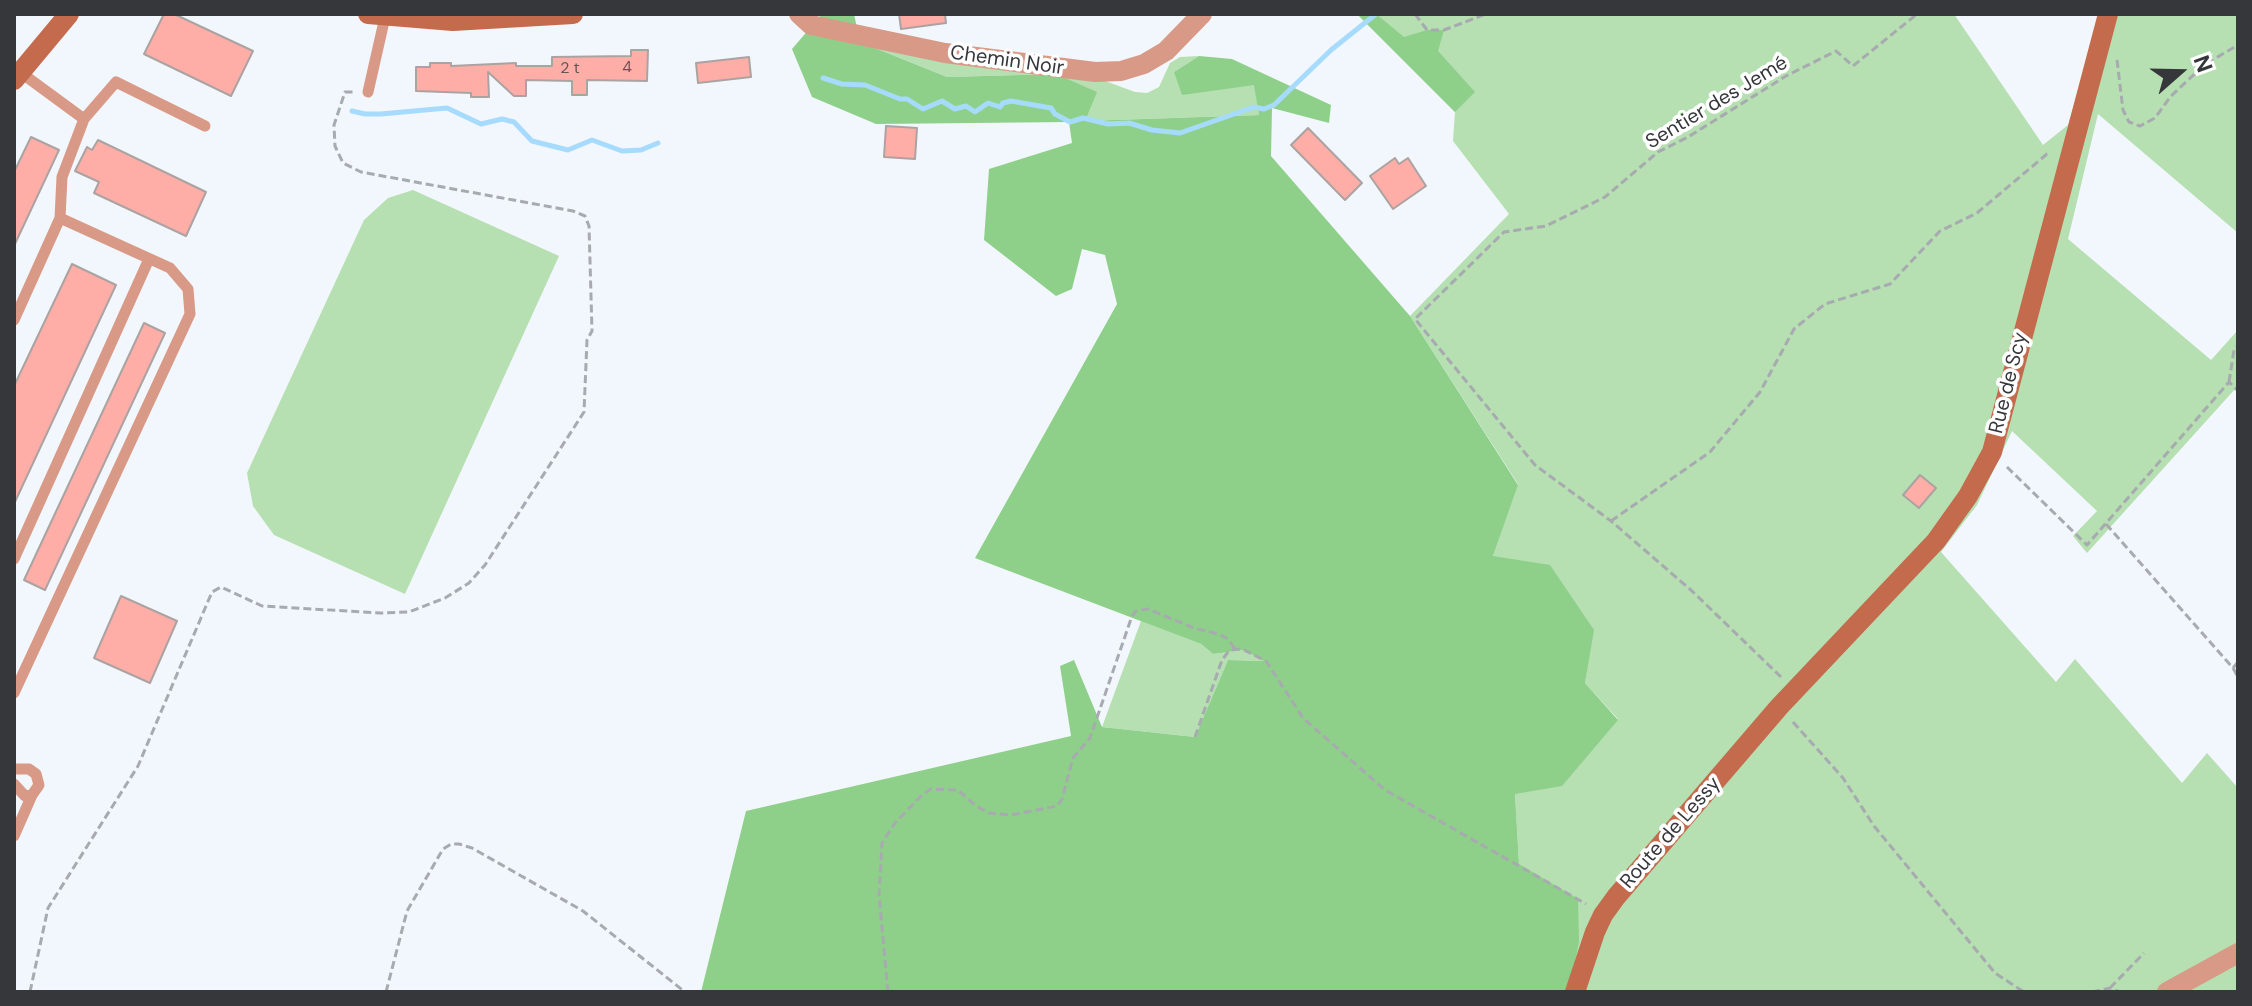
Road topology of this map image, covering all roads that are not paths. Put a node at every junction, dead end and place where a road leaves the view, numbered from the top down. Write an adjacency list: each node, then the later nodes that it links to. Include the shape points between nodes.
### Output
1 (69, 14): 7 (street)
2 (573, 14): 5 (street, via 453,21)
3 (799, 14): 4 (street, Chemin Noir, via 811,25 945,53 1095,72 1144,64 1166,51)
4 (1202, 14)
5 (388, 16): 8 (lane)
6 (2105, 23): 15 (street, Rue de Scy, via 1992,452 1936,541)
7 (17, 76): 9 (lane)
8 (368, 92)
9 (84, 119): 10 (lane, via 116,82); 11 (lane, via 62,177)
10 (205, 126)
11 (60, 218): 12 (lane); 13 (lane)
12 (149, 259): 14 (lane); 16 (lane, via 180,277 188,289 190,314)
13 (14, 320)
14 (14, 559)
15 (1795, 690): 22 (street, Route de Lessy, via 1603,915)
16 (14, 693)
17 (14, 769): 19 (lane, via 36,774 39,785)
18 (14, 784): 19 (lane, via 25,796)
19 (32, 795): 20 (lane)
20 (14, 836)
21 (2238, 953): 23 (street)
22 (1575, 992)
23 (2167, 992)

